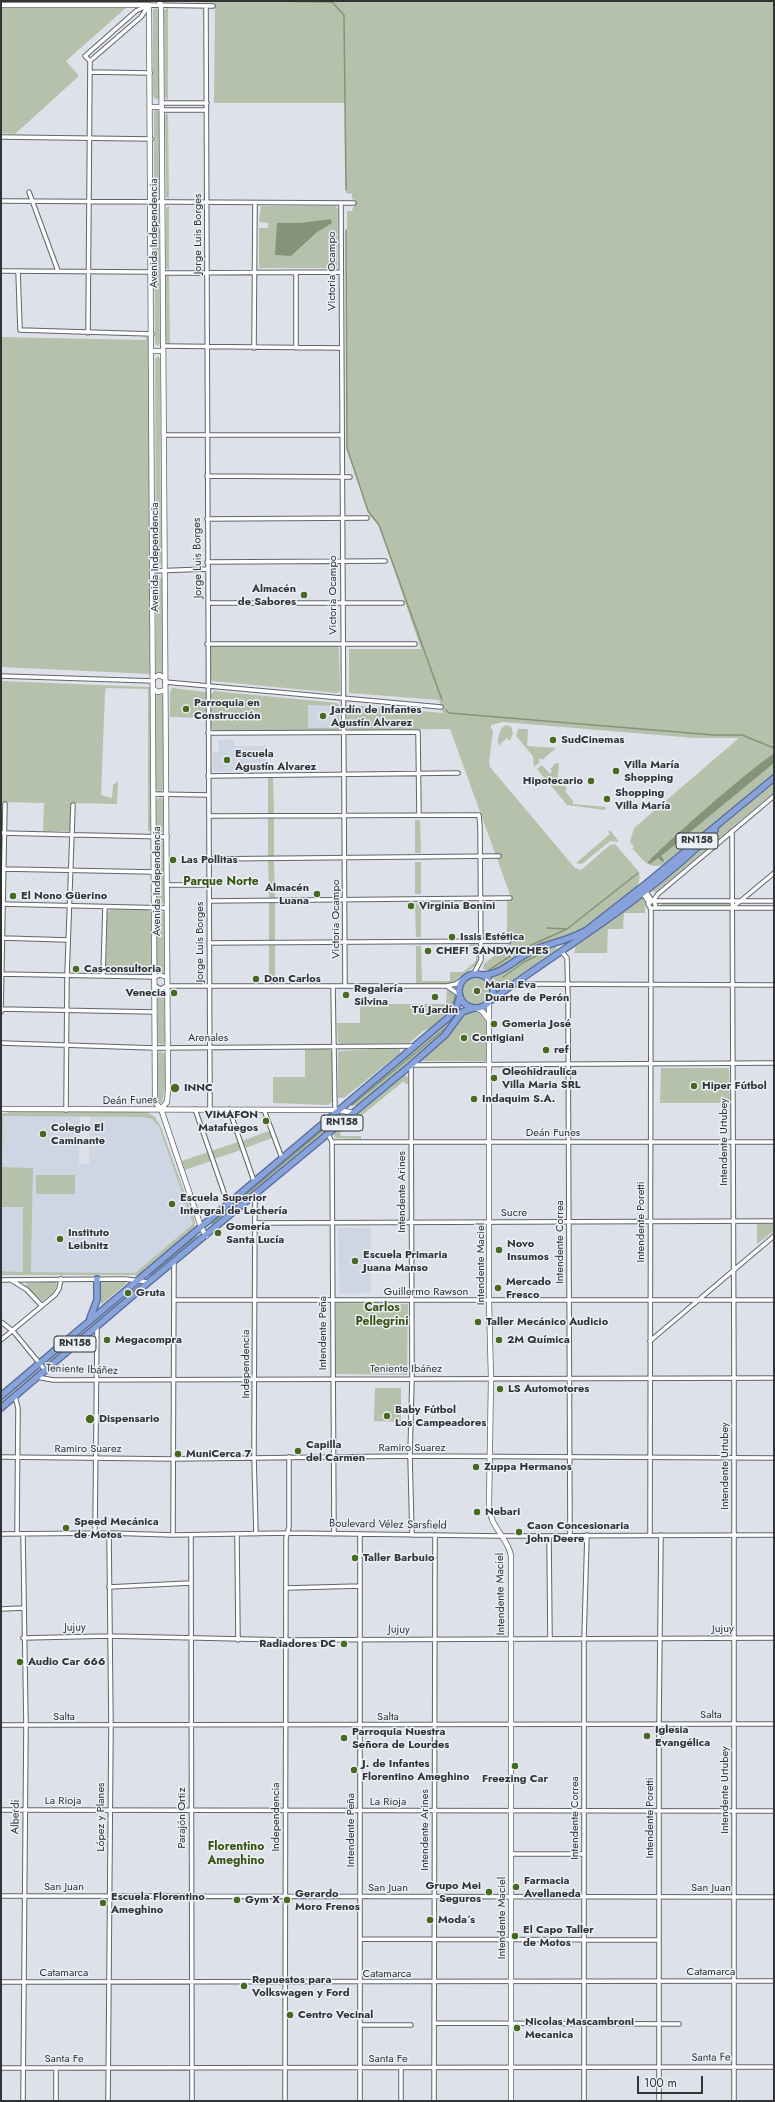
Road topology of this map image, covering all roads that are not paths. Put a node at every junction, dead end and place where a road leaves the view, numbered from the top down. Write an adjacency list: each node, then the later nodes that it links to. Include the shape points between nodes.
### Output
1 (160, 3): 2 (street); 3 (street); 12 (main road, Avenida Independencia)
2 (170, 3): 5 (street)
3 (150, 4): 4 (main road); 7 (street, via 141,17); 7 (street, via 136,11 85,56); 9 (main road, Avenida Independencia)
4 (1, 5)
5 (206, 6): 6 (street); 10 (street, Jorge Luis Borges)
6 (214, 6)
7 (90, 61): 8 (street)
8 (90, 72): 9 (street); 15 (street)
9 (150, 73): 11 (main road, Avenida Independencia)
10 (207, 103): 12 (street); 13 (street, Jorge Luis Borges)
11 (151, 107): 12 (main road); 16 (main road, Avenida Independencia)
12 (162, 107): 13 (street); 22 (main road, Avenida Independencia)
13 (206, 110): 23 (street, Jorge Luis Borges)
14 (1, 137): 15 (street)
15 (90, 138): 16 (street); 20 (street)
16 (151, 139): 21 (main road, Avenida Independencia)
17 (28, 192): 19 (street)
18 (1, 201): 19 (street)
19 (32, 201): 20 (street); 29 (street)
20 (89, 202): 21 (street); 30 (street)
21 (151, 203): 22 (street); 31 (main road, Avenida Independencia)
22 (162, 203): 23 (street); 32 (main road, Avenida Independencia)
23 (207, 203): 24 (street); 34 (street, Jorge Luis Borges)
24 (254, 203): 25 (street); 35 (street)
25 (341, 203): 26 (street); 33 (street, Victoria Ocampo)
26 (354, 203)
27 (1, 271): 28 (street)
28 (18, 271): 29 (street); 37 (street, via 19,329)
29 (58, 271): 30 (street)
30 (89, 272): 31 (street); 37 (street)
31 (151, 272): 38 (main road, Avenida Independencia)
32 (163, 272): 34 (street); 43 (main road, Avenida Independencia)
33 (341, 272): 36 (street); 42 (street, Victoria Ocampo)
34 (207, 273): 35 (street); 39 (street, Jorge Luis Borges)
35 (254, 273): 36 (street); 40 (street)
36 (296, 273): 41 (street)
37 (88, 333): 38 (street)
38 (152, 334): 44 (main road, Avenida Independencia)
39 (206, 347): 40 (street); 43 (street); 46 (street, Jorge Luis Borges)
40 (254, 348): 41 (street)
41 (296, 348): 42 (street)
42 (341, 348): 47 (street, Victoria Ocampo)
43 (163, 349): 44 (main road); 45 (main road, Avenida Independencia)
44 (152, 351): 58 (main road, Avenida Independencia)
45 (164, 435): 46 (street); 59 (main road, Avenida Independencia)
46 (206, 435): 47 (street); 48 (street, Jorge Luis Borges)
47 (342, 435): 49 (street, Victoria Ocampo)
48 (207, 476): 49 (street); 51 (street, Jorge Luis Borges)
49 (342, 477): 50 (street); 52 (street, Victoria Ocampo)
50 (350, 477)
51 (207, 518): 52 (street); 56 (street, Jorge Luis Borges)
52 (342, 518): 53 (street); 54 (street, Victoria Ocampo)
53 (367, 518)
54 (342, 561): 55 (street); 56 (street); 61 (street, Victoria Ocampo)
55 (385, 561)
56 (207, 562): 57 (street, Jorge Luis Borges)
57 (207, 569): 59 (street); 60 (street, Jorge Luis Borges)
58 (153, 571): 59 (street); 67 (main road, Avenida Independencia)
59 (164, 571): 68 (main road, Avenida Independencia)
60 (208, 603): 61 (street); 63 (street, Jorge Luis Borges)
61 (342, 603): 62 (street); 64 (street, Victoria Ocampo)
62 (402, 603)
63 (208, 644): 64 (street); 69 (street, Jorge Luis Borges)
64 (342, 644): 65 (street); 72 (street, Victoria Ocampo)
65 (415, 644)
66 (1, 676): 67 (street)
67 (153, 680): 68 (main road, via 159,675); 70 (main road, Avenida Independencia)
68 (165, 680): 69 (street); 71 (main road, Avenida Independencia)
69 (208, 686): 72 (street); 75 (street, Jorge Luis Borges)
70 (153, 689): 71 (main road, via 158,692); 81 (main road, Avenida Independencia)
71 (165, 690): 82 (main road, Avenida Independencia)
72 (343, 698): 73 (street); 74 (street, Victoria Ocampo)
73 (441, 707)
74 (343, 732): 75 (street); 77 (street, Victoria Ocampo); 78 (street, via 418,732)
75 (208, 733): 79 (street, Jorge Luis Borges)
76 (458, 773): 78 (street)
77 (344, 774): 78 (street); 79 (street); 89 (street, Victoria Ocampo)
78 (418, 774): 87 (street)
79 (208, 776): 83 (street, Jorge Luis Borges)
80 (774, 779): 105 (highway, RN158, via 728,817 699,846)
81 (154, 794): 82 (street); 93 (main road, Avenida Independencia)
82 (166, 794): 83 (street); 94 (main road, Avenida Independencia)
83 (208, 795): 88 (street, Jorge Luis Borges)
84 (774, 796): 90 (street)
85 (5, 804): 91 (street)
86 (73, 805): 92 (street)
87 (419, 815): 89 (street); 96 (street, via 478,815)
88 (209, 816): 89 (street); 98 (street, Jorge Luis Borges)
89 (344, 816): 97 (street, Victoria Ocampo)
90 (732, 831): 110 (street); 111 (street, Intendente Urtubey)
91 (3, 833): 92 (street); 99 (street)
92 (72, 836): 93 (street); 100 (street)
93 (154, 836): 94 (street); 101 (main road, Avenida Independencia)
94 (166, 837): 103 (main road, Avenida Independencia)
95 (499, 856): 96 (street)
96 (480, 857): 97 (street); 108 (street)
97 (344, 858): 98 (street); 107 (street, Victoria Ocampo)
98 (209, 859): 104 (street, Jorge Luis Borges)
99 (5, 869): 100 (street); 114 (street)
100 (71, 870): 101 (street); 115 (street)
101 (154, 872): 117 (main road, Avenida Independencia)
102 (774, 873): 112 (street)
103 (167, 885): 104 (street); 118 (main road, Avenida Independencia)
104 (209, 885): 109 (street, Jorge Luis Borges)
105 (643, 889): 110 (street); 127 (highway, RN158, via 587,930); 129 (highway, RN158, via 603,924)
106 (510, 898): 108 (street)
107 (345, 899): 108 (street); 109 (street); 126 (street, Victoria Ocampo)
108 (480, 899): 124 (street)
109 (209, 901): 128 (street, Jorge Luis Borges)
110 (652, 901): 111 (street); 119 (street); 119 (street, Intendente Poretti, via 656,905)
111 (732, 901): 112 (street); 120 (street, Intendente Urtubey)
112 (741, 901): 113 (street); 120 (street)
113 (774, 901)
114 (2, 904): 115 (street); 122 (street)
115 (70, 906): 116 (street); 123 (street)
116 (105, 907): 117 (street); 134 (street)
117 (155, 908): 118 (street); 136 (main road, Avenida Independencia)
118 (166, 908): 135 (main road, Avenida Independencia)
119 (653, 908): 120 (street); 139 (street, Intendente Poretti)
120 (732, 908): 121 (street); 141 (street, Intendente Urtubey)
121 (774, 908)
122 (3, 938): 123 (street); 130 (street)
123 (68, 940): 131 (street)
124 (481, 941): 125 (street); 126 (street); 132 (street, via 480,962)
125 (509, 941)
126 (345, 942): 128 (street); 147 (street, Victoria Ocampo)
127 (557, 942): 129 (highway); 133 (highway, RN158, via 530,952 498,972)
128 (209, 943): 145 (street, Jorge Luis Borges)
129 (561, 950): 138 (highway, RN158); 140 (street, Intendente Correa, via 567,958)
130 (1, 974): 131 (street); 153 (street)
131 (67, 975): 134 (street); 152 (street)
132 (473, 975): 133 (highway, RN158); 137 (highway, RN158)
133 (481, 975): 150 (highway, via 492,984)
134 (103, 976): 136 (street)
135 (166, 977): 136 (street, via 160,975); 144 (main road, Avenida Independencia)
136 (154, 978): 143 (main road, Avenida Independencia)
137 (466, 978): 148 (street); 149 (highway, RN158, via 461,985)
138 (514, 984): 140 (street); 150 (highway, RN158)
139 (651, 984): 140 (street); 141 (street); 163 (street, Intendente Poretti)
140 (568, 985): 167 (street, Intendente Correa)
141 (732, 985): 142 (street); 164 (street, Intendente Urtubey)
142 (774, 985)
143 (155, 986): 144 (street, via 161,989); 154 (main road, Avenida Independencia)
144 (166, 986): 145 (street); 159 (main road, Avenida Independencia)
145 (209, 986): 146 (street); 160 (street, Jorge Luis Borges)
146 (333, 986): 147 (street); 161 (street)
147 (346, 986): 148 (street)
148 (447, 986): 149 (street)
149 (460, 996): 151 (highway, via 464,1003); 158 (highway, RN158, via 454,1012)
150 (490, 1002): 151 (highway, RN158); 155 (main road, Intendente Maciel)
151 (474, 1008): 155 (main road, via 484,1012); 168 (highway, RN158, via 462,1012 445,1035)
152 (67, 1010): 153 (street); 154 (street); 157 (street)
153 (1, 1011)
154 (154, 1012): 162 (main road, Avenida Independencia)
155 (490, 1021): 166 (main road, Intendente Maciel)
156 (1, 1043): 157 (street, Arenales)
157 (66, 1045): 162 (street, Arenales); 174 (street)
158 (415, 1046): 161 (street, Arenales); 176 (highway, RN158)
159 (167, 1047): 160 (street, Arenales); 162 (street, Arenales); 170 (main road, Avenida Independencia, via 167,1102)
160 (210, 1047): 161 (street, Arenales); 172 (street, Jorge Luis Borges)
161 (335, 1047): 176 (street)
162 (155, 1048): 170 (main road, Avenida Independencia, via 155,1102)
163 (650, 1063): 164 (street); 167 (street); 183 (street, Intendente Poretti)
164 (732, 1063): 165 (street); 184 (street, Intendente Urtubey)
165 (774, 1063)
166 (490, 1064): 167 (street); 168 (street); 181 (main road, Intendente Maciel)
167 (568, 1064): 182 (street, Intendente Correa)
168 (411, 1065): 177 (highway, RN158); 180 (street, Intendente Arines)
169 (1, 1109): 174 (main road, Deán Funes)
170 (161, 1109): 171 (main road, Deán Funes); 174 (main road, Deán Funes); 198 (main road, Avenida Independencia)
171 (195, 1109): 172 (main road, Deán Funes); 189 (street)
172 (210, 1109): 173 (main road, Deán Funes)
173 (229, 1109): 175 (main road, Deán Funes); 187 (street)
174 (66, 1110)
175 (264, 1110): 176 (main road, Deán Funes); 186 (street)
176 (337, 1110): 177 (main road, Deán Funes); 186 (highway, RN158)
177 (354, 1113): 178 (highway, RN158)
178 (328, 1134): 179 (street, Intendente Peña); 188 (highway, RN158)
179 (332, 1142): 180 (street, Deán Funes); 197 (street, Intendente Peña)
180 (411, 1142): 181 (street, Deán Funes); 193 (street, Intendente Arines)
181 (490, 1142): 182 (street, Deán Funes); 194 (main road, Intendente Maciel)
182 (568, 1142): 183 (street, Deán Funes); 190 (street, Intendente Correa)
183 (650, 1142): 184 (street, Deán Funes); 191 (street, Intendente Poretti)
184 (733, 1142): 185 (street, Deán Funes); 195 (street, Intendente Urtubey)
185 (774, 1142)
186 (282, 1158): 187 (highway, RN158)
187 (254, 1181): 189 (highway, RN158)
188 (255, 1195): 196 (street, Independencia); 199 (highway, RN158)
189 (228, 1204): 198 (highway, RN158)
190 (569, 1221): 191 (street, Sucre); 194 (street, Sucre); 212 (street, Intendente Correa)
191 (650, 1221): 195 (street, Sucre); 218 (street, Intendente Poretti)
192 (774, 1221): 195 (street, Sucre)
193 (412, 1222): 194 (street, Sucre); 197 (street, Sucre); 216 (street, Intendente Arines)
194 (490, 1222): 217 (main road, Intendente Maciel)
195 (733, 1222): 202 (street, Intendente Urtubey)
196 (255, 1223): 197 (street, Sucre); 210 (street, Independencia)
197 (332, 1223): 211 (street, Intendente Peña)
198 (201, 1227): 199 (main road); 207 (highway, RN158)
199 (206, 1236): 201 (highway, RN158)
200 (774, 1236): 202 (street)
201 (174, 1261): 208 (highway, RN158); 209 (street)
202 (733, 1270): 213 (street); 214 (street, Intendente Urtubey)
203 (61, 1279): 205 (street); 206 (street); 219 (street, via 58,1292)
204 (1, 1280): 205 (street)
205 (11, 1280): 219 (street, via 27,1290)
206 (97, 1280): 207 (street); 220 (highway, via 96,1300)
207 (136, 1281): 208 (street); 220 (highway, RN158)
208 (150, 1281): 222 (highway, RN158)
209 (174, 1300): 210 (street, Guillermo Rawson); 238 (street)
210 (255, 1300): 211 (street, Guillermo Rawson); 235 (street, Independencia)
211 (332, 1300): 216 (street, Guillermo Rawson); 236 (street, Intendente Peña)
212 (569, 1300): 217 (street, Guillermo Rawson); 218 (street, Guillermo Rawson); 231 (street, Intendente Correa)
213 (699, 1300): 214 (street, Guillermo Rawson); 218 (street, Guillermo Rawson); 225 (street)
214 (734, 1300): 215 (street, Guillermo Rawson); 233 (street, Intendente Urtubey)
215 (774, 1300)
216 (412, 1301): 217 (street, Guillermo Rawson); 229 (street, Intendente Arines)
217 (489, 1301): 230 (main road, Intendente Maciel)
218 (650, 1301): 225 (street, Intendente Poretti)
219 (42, 1306): 223 (street)
220 (89, 1320): 226 (highway, RN158)
221 (1, 1322): 223 (street)
222 (97, 1326): 227 (highway, RN158); 237 (street)
223 (13, 1331): 224 (street); 226 (street)
224 (1, 1340)
225 (650, 1341): 232 (street, Intendente Poretti)
226 (40, 1363): 227 (street); 239 (highway, RN158)
227 (45, 1370): 228 (highway, RN158)
228 (38, 1377): 237 (street, Teniente Ibáñez, via 53,1380); 240 (highway, RN158)
229 (412, 1378): 230 (street, Teniente Ibáñez); 236 (street, Teniente Ibáñez); 242 (street, Intendente Arines)
230 (491, 1378): 231 (street, Teniente Ibáñez); 249 (main road, Intendente Maciel)
231 (570, 1378): 232 (street, Teniente Ibáñez); 250 (street, Intendente Correa)
232 (650, 1378): 233 (street, Teniente Ibáñez); 251 (street, Intendente Poretti)
233 (734, 1378): 234 (street, Teniente Ibáñez); 252 (street, Intendente Urtubey)
234 (774, 1378)
235 (255, 1379): 236 (street, Teniente Ibáñez); 238 (street, Teniente Ibáñez); 244 (street, Independencia)
236 (332, 1379): 246 (street, Intendente Peña)
237 (96, 1380): 238 (street, Teniente Ibáñez); 243 (street)
238 (174, 1380): 254 (street)
239 (1, 1396)
240 (15, 1396): 241 (highway, RN158); 248 (street, via 18,1408)
241 (1, 1408)
242 (410, 1456): 246 (street, Ramiro Suarez); 249 (street, Ramiro Suarez); 267 (street, Intendente Arines)
243 (96, 1457): 248 (street, Ramiro Suarez); 254 (street, Ramiro Suarez); 255 (street)
244 (254, 1457): 245 (street, Ramiro Suarez); 254 (street, Ramiro Suarez); 262 (street, Independencia)
245 (289, 1457): 246 (street, Ramiro Suarez); 257 (street, Independencia)
246 (333, 1457): 263 (street, Intendente Peña)
247 (1, 1458): 248 (street, Ramiro Suarez)
248 (17, 1458): 259 (street)
249 (490, 1458): 250 (street, Ramiro Suarez); 273 (main road, Intendente Maciel, via 490,1517)
250 (570, 1458): 251 (street, Ramiro Suarez); 275 (street, Intendente Correa)
251 (650, 1458): 252 (street, Ramiro Suarez); 269 (street, Intendente Poretti)
252 (734, 1458): 253 (street, Ramiro Suarez); 271 (street, Intendente Urtubey)
253 (774, 1458)
254 (173, 1459): 265 (street)
255 (95, 1533): 256 (street, Boulevard Vélez Sarsfield); 260 (street, Boulevard Vélez Sarsfield)
256 (109, 1533): 265 (street, Boulevard Vélez Sarsfield); 278 (street, López y Planes)
257 (288, 1533): 262 (street, Boulevard Vélez Sarsfield); 263 (street, Boulevard Vélez Sarsfield); 280 (street, Independencia)
258 (1, 1534): 259 (street, Boulevard Vélez Sarsfield)
259 (17, 1534): 260 (street, Boulevard Vélez Sarsfield)
260 (23, 1534): 282 (street, Alberdi)
261 (238, 1534): 262 (street, Boulevard Vélez Sarsfield); 266 (street, Boulevard Vélez Sarsfield); 293 (street)
262 (256, 1534)
263 (334, 1534): 264 (street, Boulevard Vélez Sarsfield)
264 (360, 1534): 267 (street, Boulevard Vélez Sarsfield); 279 (street, Intendente Peña)
265 (173, 1535): 266 (street, Boulevard Vélez Sarsfield)
266 (191, 1535): 277 (street, Parajón Ortiz)
267 (412, 1535): 268 (street, Boulevard Vélez Sarsfield)
268 (435, 1535): 273 (street, Boulevard Vélez Sarsfield); 295 (street, Intendente Arines)
269 (650, 1535): 270 (street, Boulevard Vélez Sarsfield); 276 (street, Boulevard Vélez Sarsfield)
270 (661, 1535): 271 (street, Boulevard Vélez Sarsfield); 285 (street, Intendente Poretti)
271 (734, 1535): 272 (street, Boulevard Vélez Sarsfield); 286 (street, Intendente Urtubey)
272 (774, 1535)
273 (501, 1536): 274 (street, Boulevard Vélez Sarsfield); 290 (main road, Intendente Maciel, via 510,1549 511,1556)
274 (549, 1536): 275 (street, Boulevard Vélez Sarsfield); 291 (street)
275 (570, 1536): 276 (street, Boulevard Vélez Sarsfield)
276 (587, 1536): 292 (street, Intendente Correa)
277 (190, 1583): 278 (street); 288 (street, Parajón Ortiz)
278 (109, 1586): 283 (street, López y Planes)
279 (360, 1586): 280 (street); 289 (street, Intendente Peña)
280 (286, 1588): 294 (street, Independencia)
281 (1, 1608): 282 (street)
282 (23, 1608): 284 (street, Alberdi)
283 (109, 1636): 284 (street, Jujuy); 288 (street, Jujuy); 303 (street, López y Planes)
284 (23, 1638): 302 (street, Alberdi)
285 (660, 1638): 286 (street, Jujuy); 292 (street, Jujuy); 298 (street, Intendente Poretti)
286 (734, 1638): 287 (street, Jujuy); 299 (street, Intendente Urtubey)
287 (774, 1638)
288 (190, 1639): 293 (street, Jujuy); 304 (street, Parajón Ortiz)
289 (360, 1639): 294 (street, Jujuy); 295 (street, Jujuy); 306 (street, Intendente Peña)
290 (511, 1639): 291 (street, Jujuy); 295 (street, Jujuy); 296 (main road, Intendente Maciel)
291 (550, 1639): 292 (street, Jujuy)
292 (584, 1639): 297 (street, Intendente Correa)
293 (238, 1640): 294 (street, Jujuy)
294 (286, 1640): 305 (street, Independencia)
295 (435, 1640): 307 (street, Intendente Arines)
296 (511, 1724): 297 (street, Salta); 307 (street, Salta); 315 (main road, Intendente Maciel)
297 (584, 1724): 298 (street, Salta); 316 (street, Intendente Correa)
298 (659, 1724): 299 (street, Salta); 317 (street, Intendente Poretti)
299 (734, 1724): 300 (street, Salta); 318 (street, Intendente Urtubey)
300 (774, 1724)
301 (1, 1726): 302 (street, Salta)
302 (26, 1726): 303 (street, Salta); 309 (street, Alberdi)
303 (111, 1726): 304 (street, Salta); 310 (street, López y Planes)
304 (191, 1726): 305 (street, Salta); 311 (street, Parajón Ortiz)
305 (285, 1726): 306 (street, Salta); 312 (street, Independencia)
306 (360, 1726): 307 (street, Salta); 313 (street, Intendente Peña)
307 (435, 1726): 314 (street, Intendente Arines)
308 (1, 1810): 309 (street, La Rioja)
309 (25, 1810): 310 (street, La Rioja); 323 (street, Alberdi)
310 (110, 1810): 311 (street, La Rioja); 324 (street, López y Planes)
311 (192, 1810): 312 (street, La Rioja); 325 (street, Parajón Ortiz)
312 (285, 1811): 313 (street, La Rioja); 326 (street, Independencia)
313 (360, 1811): 314 (street, La Rioja); 327 (street, Intendente Peña)
314 (434, 1811): 315 (street, La Rioja); 328 (street, Intendente Arines)
315 (511, 1811): 316 (street, La Rioja); 320 (main road, Intendente Maciel)
316 (584, 1811): 317 (street, La Rioja); 321 (street, Intendente Correa)
317 (659, 1811): 318 (street, La Rioja); 331 (street, Intendente Poretti)
318 (734, 1811): 319 (street, La Rioja); 332 (street, Intendente Urtubey)
319 (774, 1811)
320 (511, 1854): 321 (street); 329 (main road, Intendente Maciel)
321 (584, 1854): 330 (street, Intendente Correa)
322 (1, 1896): 323 (street, San Juan)
323 (24, 1896): 324 (street, San Juan); 342 (street, Alberdi)
324 (110, 1896): 325 (street, San Juan); 343 (street, López y Planes)
325 (191, 1896): 326 (street, San Juan); 344 (street, Parajón Ortiz)
326 (284, 1897): 327 (street, San Juan); 349 (street, Independencia)
327 (360, 1897): 328 (street, San Juan); 334 (street, Intendente Peña)
328 (434, 1897): 329 (street, San Juan); 335 (street, Intendente Arines)
329 (512, 1897): 330 (street, San Juan); 336 (main road, Intendente Maciel)
330 (584, 1897): 331 (street, San Juan); 337 (street, Intendente Correa)
331 (659, 1897): 332 (street, San Juan); 338 (street, Intendente Poretti)
332 (734, 1897): 333 (street, San Juan); 339 (street, Intendente Urtubey)
333 (774, 1897)
334 (360, 1939): 335 (street); 350 (street, Intendente Peña)
335 (434, 1939): 336 (street); 345 (street, Intendente Arines)
336 (512, 1940): 337 (street); 346 (main road, Intendente Maciel)
337 (584, 1940): 338 (street); 347 (street, Intendente Correa)
338 (659, 1940): 348 (street, Intendente Poretti)
339 (734, 1981): 340 (street, Catamarca); 348 (street, Catamarca); 359 (street, Intendente Urtubey)
340 (774, 1981)
341 (1, 1982): 342 (street, Catamarca)
342 (24, 1982): 343 (street, Catamarca); 362 (street, Alberdi)
343 (109, 1982): 344 (street, Catamarca); 364 (street, López y Planes)
344 (191, 1982): 349 (street, Catamarca); 365 (street, Parajón Ortiz)
345 (434, 1982): 346 (street, Catamarca); 350 (street, Catamarca); 352 (street, Intendente Arines)
346 (511, 1982): 347 (street, Catamarca); 351 (main road, Intendente Maciel)
347 (584, 1982): 348 (street, Catamarca); 353 (street, Intendente Correa)
348 (659, 1982): 354 (street, Intendente Poretti)
349 (285, 1983): 350 (street, Catamarca); 366 (street, Independencia)
350 (360, 1983): 356 (street, Intendente Peña)
351 (511, 2023): 352 (street); 353 (street); 358 (main road, Intendente Maciel)
352 (434, 2024): 369 (street, Intendente Arines)
353 (584, 2024): 354 (street); 370 (street, Intendente Correa)
354 (660, 2024): 355 (street); 371 (street, Intendente Poretti)
355 (679, 2024)
356 (360, 2025): 357 (street); 367 (street, Intendente Peña)
357 (411, 2025)
358 (512, 2067): 369 (street, Santa Fe); 370 (street, Santa Fe); 380 (main road, Intendente Maciel)
359 (734, 2067): 360 (street, Santa Fe); 371 (street, Santa Fe); 383 (street, Intendente Urtubey)
360 (774, 2067)
361 (1, 2068): 362 (street, Santa Fe)
362 (24, 2068): 363 (street, Santa Fe); 372 (street, Alberdi)
363 (56, 2068): 364 (street, Santa Fe); 373 (street)
364 (108, 2068): 365 (street, Santa Fe); 374 (street, López y Planes)
365 (192, 2068): 366 (street, Santa Fe); 375 (street, Parajón Ortiz)
366 (285, 2068): 367 (street, Santa Fe); 376 (street, Independencia)
367 (360, 2068): 368 (street, Santa Fe); 377 (street, Intendente Peña)
368 (401, 2068): 369 (street, Santa Fe); 378 (street)
369 (434, 2068): 379 (street, Intendente Arines)
370 (584, 2068): 371 (street, Santa Fe); 381 (street, Intendente Correa)
371 (659, 2068): 382 (street, Intendente Poretti)
372 (23, 2101)
373 (56, 2101)
374 (108, 2101)
375 (192, 2101)
376 (285, 2101)
377 (360, 2101)
378 (401, 2101)
379 (434, 2101)
380 (511, 2101)
381 (584, 2101)
382 (659, 2101)
383 (734, 2101)

